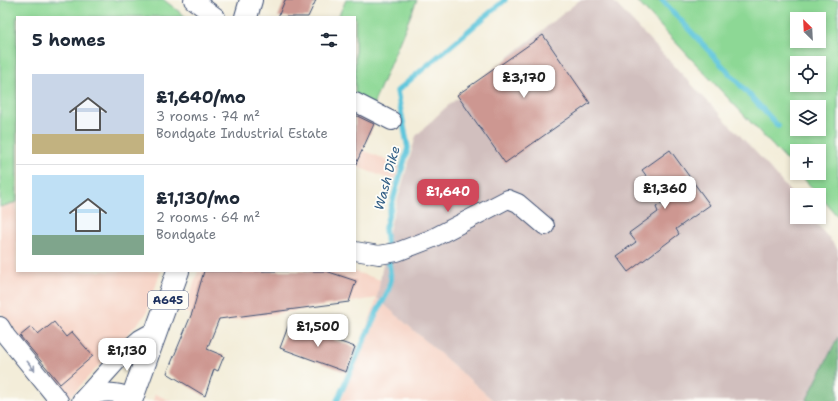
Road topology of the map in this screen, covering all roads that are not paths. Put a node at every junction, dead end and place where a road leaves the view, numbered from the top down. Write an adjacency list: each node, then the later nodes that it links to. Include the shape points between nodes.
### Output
1 (193, 0): 3 (street)
2 (251, 0): 4 (highway)
3 (215, 16)
4 (246, 16)
5 (356, 103): 6 (street)
6 (392, 121)
7 (545, 226): 8 (street, via 518,203 508,199 431,239 390,253 370,255)
8 (356, 251)
9 (178, 272): 10 (highway, A645)
10 (158, 329): 12 (highway, A645); 13 (street, via 126,351)
11 (3, 331): 14 (street, one-way to 14)
12 (131, 399): 13 (street, via 119,392 99,392)
13 (82, 400)
14 (59, 401)

